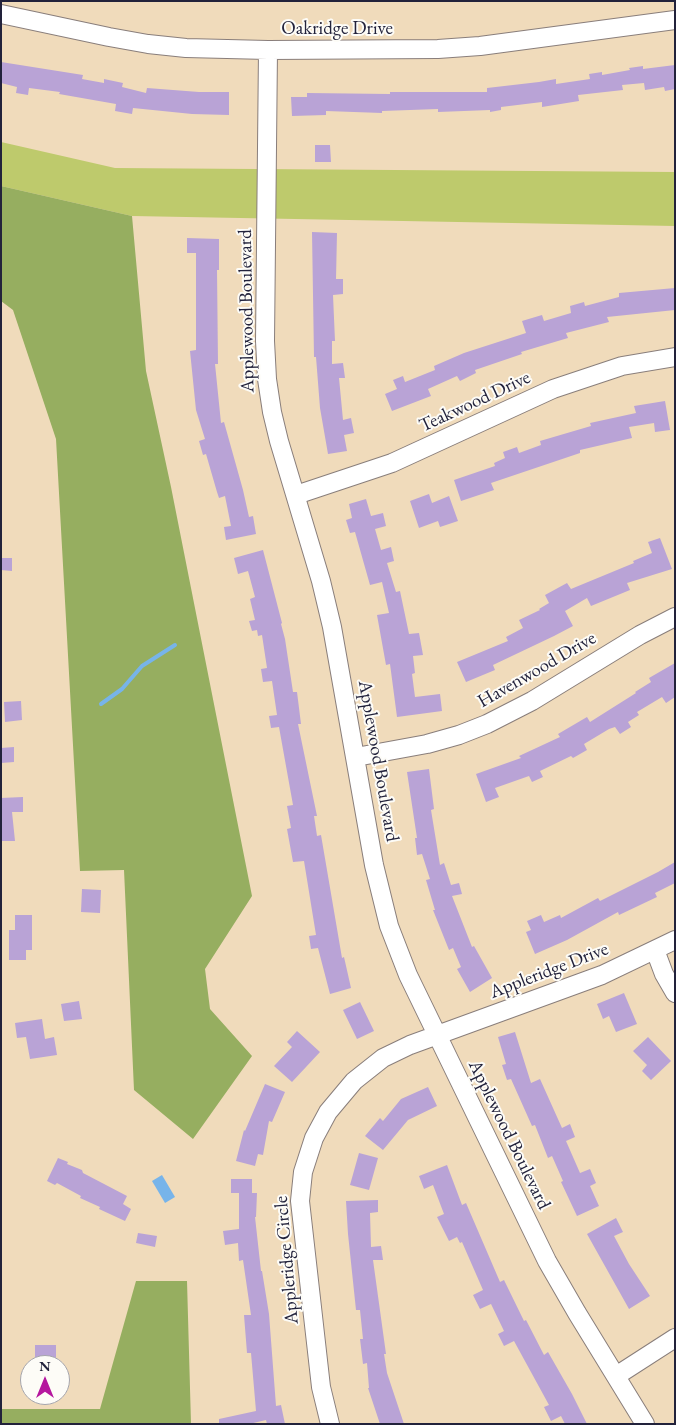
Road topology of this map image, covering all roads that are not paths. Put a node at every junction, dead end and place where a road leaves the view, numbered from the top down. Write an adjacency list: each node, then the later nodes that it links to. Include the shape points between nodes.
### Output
1 (1, 14): 3 (street, Oakridge Drive, via 148,44)
2 (675, 20): 3 (street, Oakridge Drive, via 438,50)
3 (268, 50): 5 (street, Applewood Boulevard, via 266,379 279,441)
4 (675, 357): 5 (street, Teakwood Drive, via 592,375 392,463)
5 (296, 495): 7 (street, Applewood Boulevard, via 332,627)
6 (675, 617): 7 (street, Havenwood Drive, via 487,724 426,744)
7 (356, 757): 11 (street, Applewood Boulevard, via 374,865 389,926)
8 (675, 940): 9 (street, Appleridge Drive)
9 (655, 950): 10 (street); 11 (street, Appleridge Drive, via 570,988)
10 (675, 993)
11 (437, 1036): 13 (street, Applewood Boulevard, via 548,1261); 14 (street, Appleridge Circle, via 383,1058 354,1081 328,1112 314,1138 303,1172 300,1202 321,1387)
12 (675, 1338): 13 (street)
13 (616, 1376): 15 (street, Applewood Boulevard)
14 (330, 1424)
15 (645, 1424)

